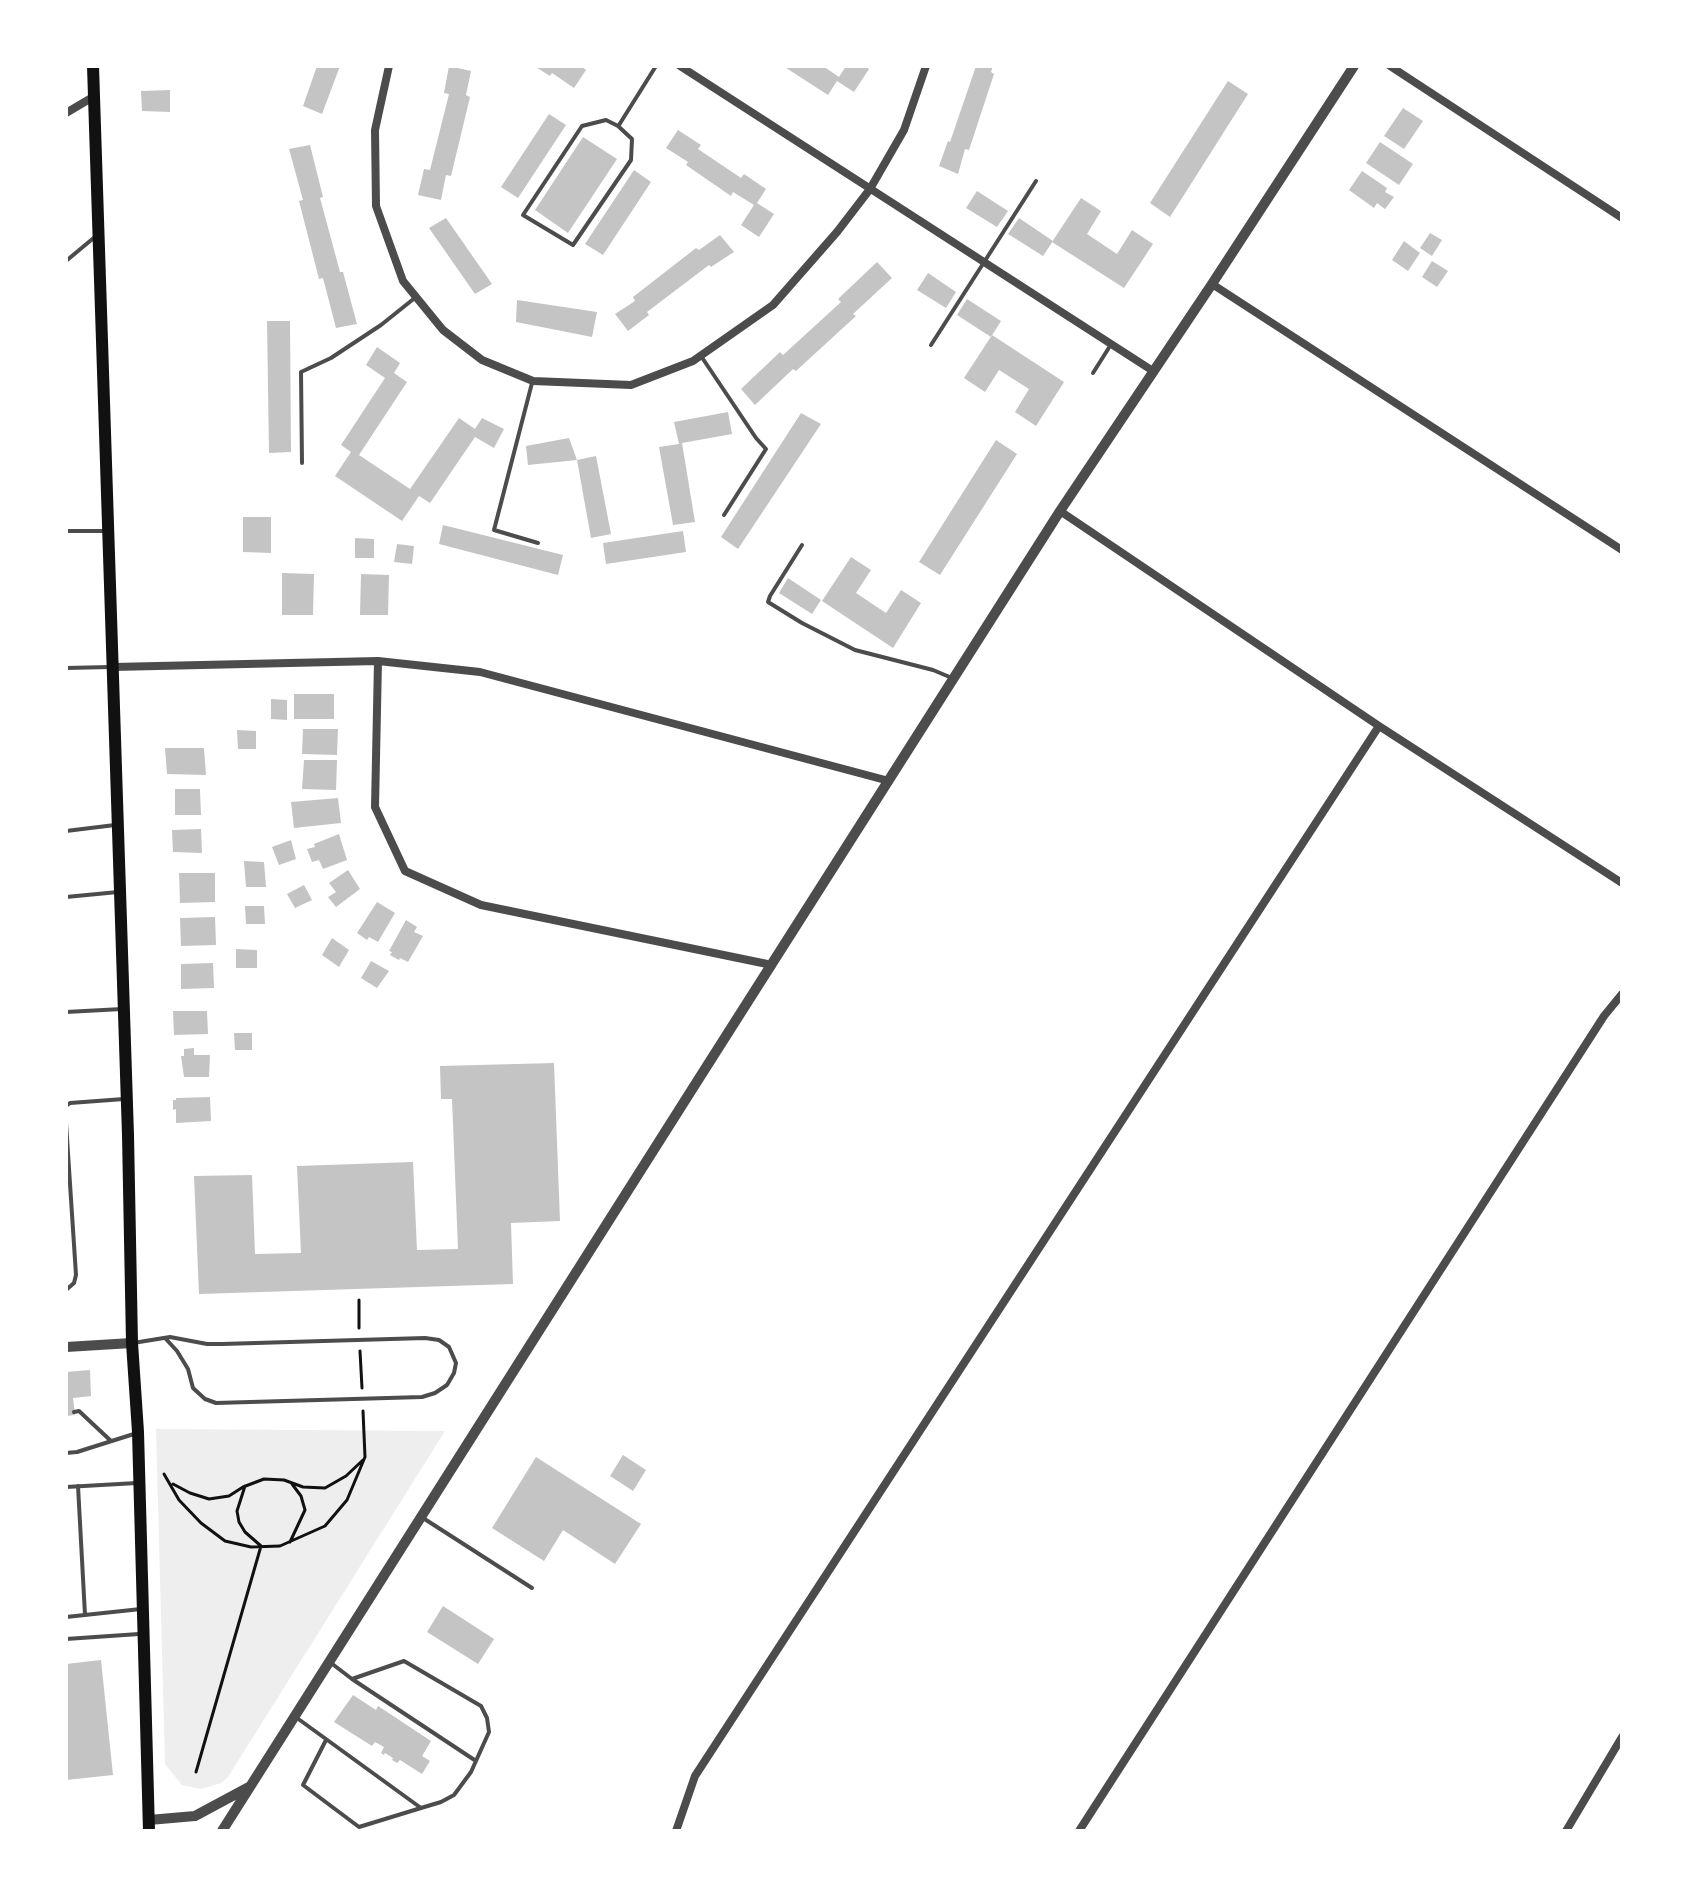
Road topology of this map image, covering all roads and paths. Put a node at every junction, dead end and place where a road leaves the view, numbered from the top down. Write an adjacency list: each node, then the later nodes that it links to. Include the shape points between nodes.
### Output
1 (93, 66): 8 (main road)
2 (389, 66): 18 (street, via 375,130 376,206 403,281)
3 (656, 66): 10 (lane)
4 (680, 66): 12 (street)
5 (926, 66): 12 (street, via 904,130)
6 (1354, 66): 17 (street)
7 (1390, 66): 13 (street)
8 (93, 97): 9 (street); 14 (main road)
9 (66, 113)
10 (618, 126): 10 (lane, via 606,120 582,126 523,215 573,245 631,160 632,139)
11 (1036, 181): 16 (lane)
12 (870, 189): 16 (street); 21 (street, via 773,305)
13 (1622, 218)
14 (98, 234): 15 (lane); 29 (main road)
15 (66, 261)
16 (984, 262): 19 (street); 20 (lane)
17 (1212, 284): 22 (street); 32 (street)
18 (416, 297): 24 (street, via 443,330 482,360); 25 (lane, via 331,358 301,372)
19 (1111, 344): 22 (street); 23 (lane)
20 (931, 345)
21 (701, 356): 24 (street, via 631,385); 27 (lane, via 766,449)
22 (1153, 371): 26 (street)
23 (1093, 373)
24 (533, 381): 30 (lane, via 494,530)
25 (302, 463)
26 (1060, 511): 36 (street); 37 (street)
27 (724, 515)
28 (66, 531): 29 (lane)
29 (108, 531): 34 (main road)
30 (538, 543)
31 (802, 545): 36 (lane, via 768,602 855,650)
32 (1622, 550)
33 (378, 661): 34 (street); 38 (street, via 480,672); 44 (street, via 375,807 405,871 481,905)
34 (113, 667): 35 (lane); 39 (main road)
35 (66, 668)
36 (954, 679): 38 (street)
37 (1379, 726): 41 (street); 91 (street, via 695,1776)
38 (889, 781): 44 (street)
39 (118, 825): 40 (lane); 42 (main road)
40 (66, 831)
41 (1622, 883)
42 (120, 891): 43 (lane); 46 (main road)
43 (66, 897)
44 (772, 965): 70 (street)
45 (1622, 994): 92 (street)
46 (124, 1009): 47 (lane); 48 (main road)
47 (66, 1012)
48 (127, 1098): 49 (lane); 55 (main road)
49 (66, 1106)
50 (66, 1123): 51 (lane, via 76,1275)
51 (66, 1290)
52 (359, 1300): 54 (path)
53 (165, 1338): 54 (lane, via 207,1344); 55 (lane); 57 (lane, via 188,1369 193,1388 216,1403)
54 (360, 1340): 57 (path); 57 (lane, via 439,1340 456,1363 447,1385 435,1393)
55 (132, 1343): 56 (street); 59 (main road)
56 (66, 1347)
57 (362, 1399): 62 (path)
58 (74, 1412): 60 (lane)
59 (138, 1432): 60 (lane); 65 (main road)
60 (111, 1441): 61 (lane)
61 (66, 1453)
62 (365, 1457): 64 (path, via 325,1488); 71 (path, via 347,1500 325,1526)
63 (164, 1474): 66 (path)
64 (290, 1482): 68 (path, via 264,1479); 71 (path, via 305,1510)
65 (139, 1483): 67 (lane); 74 (main road)
66 (171, 1484): 68 (path, via 209,1499); 72 (path, via 179,1500 225,1541)
67 (78, 1486): 69 (lane); 75 (lane)
68 (245, 1486): 72 (path, via 239,1522)
69 (66, 1487)
70 (421, 1517): 73 (lane); 79 (street)
71 (290, 1542): 72 (path)
72 (261, 1546): 85 (path)
73 (532, 1588)
74 (143, 1609): 75 (lane); 77 (main road)
75 (85, 1615): 76 (lane)
76 (66, 1617)
77 (144, 1634): 78 (lane); 88 (main road)
78 (66, 1639)
79 (330, 1662): 80 (lane); 81 (street)
80 (352, 1679): 84 (lane); 84 (lane, via 404,1661 481,1706 489,1732)
81 (295, 1717): 83 (lane); 86 (street)
82 (1622, 1737): 93 (street)
83 (326, 1740): 87 (lane); 89 (lane, via 303,1785)
84 (476, 1761): 87 (lane, via 454,1795)
85 (196, 1772)
86 (251, 1786): 88 (street, via 195,1816); 90 (street)
87 (421, 1808): 89 (lane)
88 (149, 1825)
89 (359, 1829)
90 (222, 1831)
91 (676, 1831)
92 (1079, 1831)
93 (1566, 1831)

